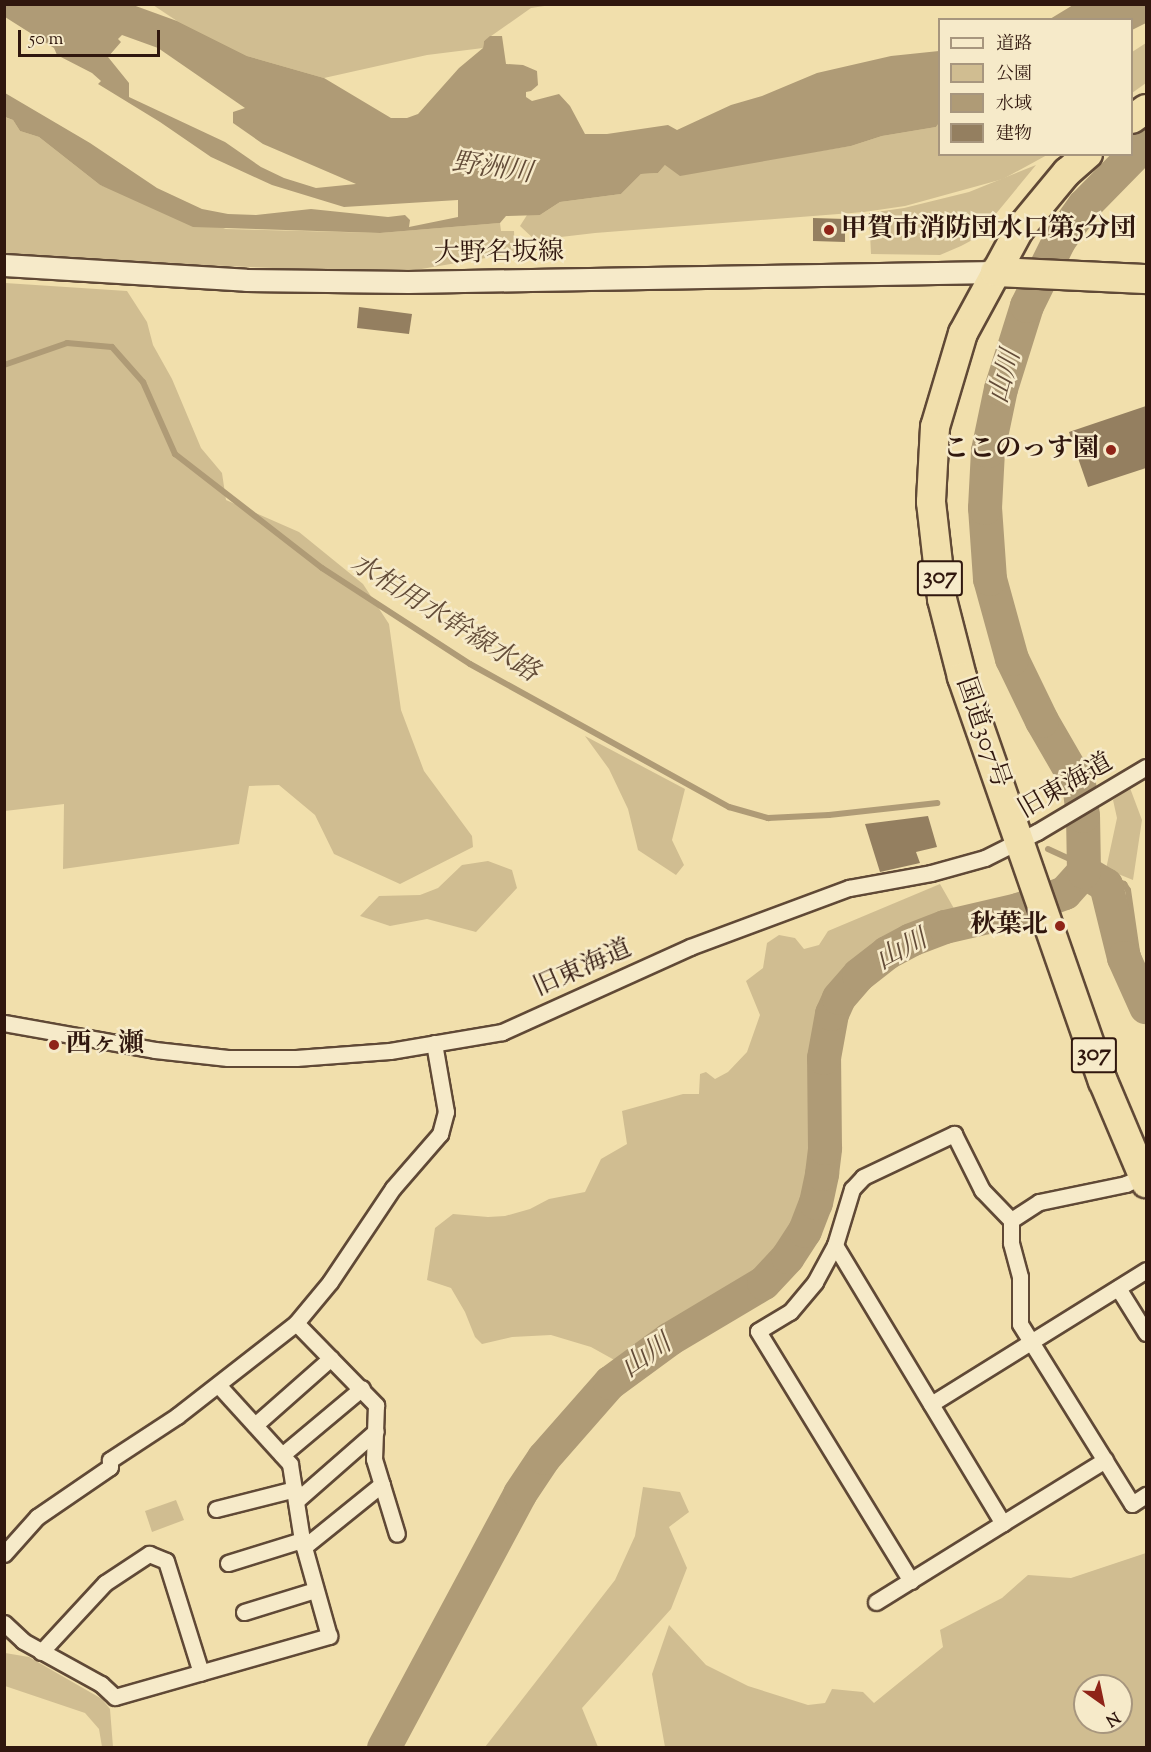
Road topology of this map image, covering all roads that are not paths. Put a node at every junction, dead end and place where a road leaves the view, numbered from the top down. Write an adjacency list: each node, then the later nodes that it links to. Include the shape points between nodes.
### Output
1 (1146, 109): 2 (highway)
2 (1133, 118)
3 (1086, 156): 5 (highway, 国道307号 / 307, via 1067,172 1020,230)
4 (4, 265): 5 (main road, 大野名坂線, via 246,280 408,282)
5 (1007, 273): 6 (highway); 8 (highway, 国道307号 / 307, via 954,358 935,427 931,502 942,599 962,677)
6 (1146, 279)
7 (1146, 767): 8 (street, 旧東海道)
8 (1020, 841): 10 (street, 旧東海道, via 985,858 931,873 849,888 690,947 502,1032); 11 (highway, 国道307号 / 307, via 1103,1081)
9 (4, 1023): 10 (street, 旧東海道, via 154,1050 228,1058 342,1056)
10 (434, 1043): 16 (street, via 446,1112 440,1134 393,1188 340,1267)
11 (1145, 1178): 12 (street, via 1049,1199)
12 (1011, 1220): 13 (street, via 982,1190 954,1134 863,1177 852,1189); 18 (street, via 1011,1243 1021,1295 1020,1324)
13 (835, 1245): 22 (street); 36 (street, via 815,1282 790,1312 758,1331)
14 (1146, 1270): 15 (street)
15 (1118, 1288): 17 (street); 18 (street)
16 (296, 1323): 19 (street); 20 (street)
17 (1146, 1333)
18 (1030, 1342): 22 (street); 26 (street)
19 (331, 1358): 21 (street); 23 (street)
20 (218, 1385): 23 (street); 34 (street, via 36,1517)
21 (362, 1388): 24 (street, via 376,1405); 25 (street)
22 (932, 1404): 31 (street)
23 (255, 1425): 25 (street)
24 (376, 1431): 27 (street, via 374,1459); 28 (street)
25 (282, 1455): 28 (street, via 290,1464)
26 (1105, 1460): 29 (street, via 1132,1504); 31 (street)
27 (382, 1484): 32 (street); 33 (street)
28 (295, 1495): 30 (street); 33 (street)
29 (1146, 1496)
30 (216, 1509)
31 (1003, 1523): 36 (street)
32 (398, 1534)
33 (303, 1544): 35 (street); 37 (street)
34 (4, 1554)
35 (228, 1563)
36 (911, 1581): 38 (street)
37 (315, 1590): 39 (street); 42 (street, via 329,1636)
38 (876, 1602)
39 (244, 1612)
40 (4, 1623): 41 (street, via 22,1641)
41 (41, 1652): 42 (street, via 101,1684 115,1697); 42 (street, via 105,1583 149,1554 166,1561)
42 (201, 1673)

